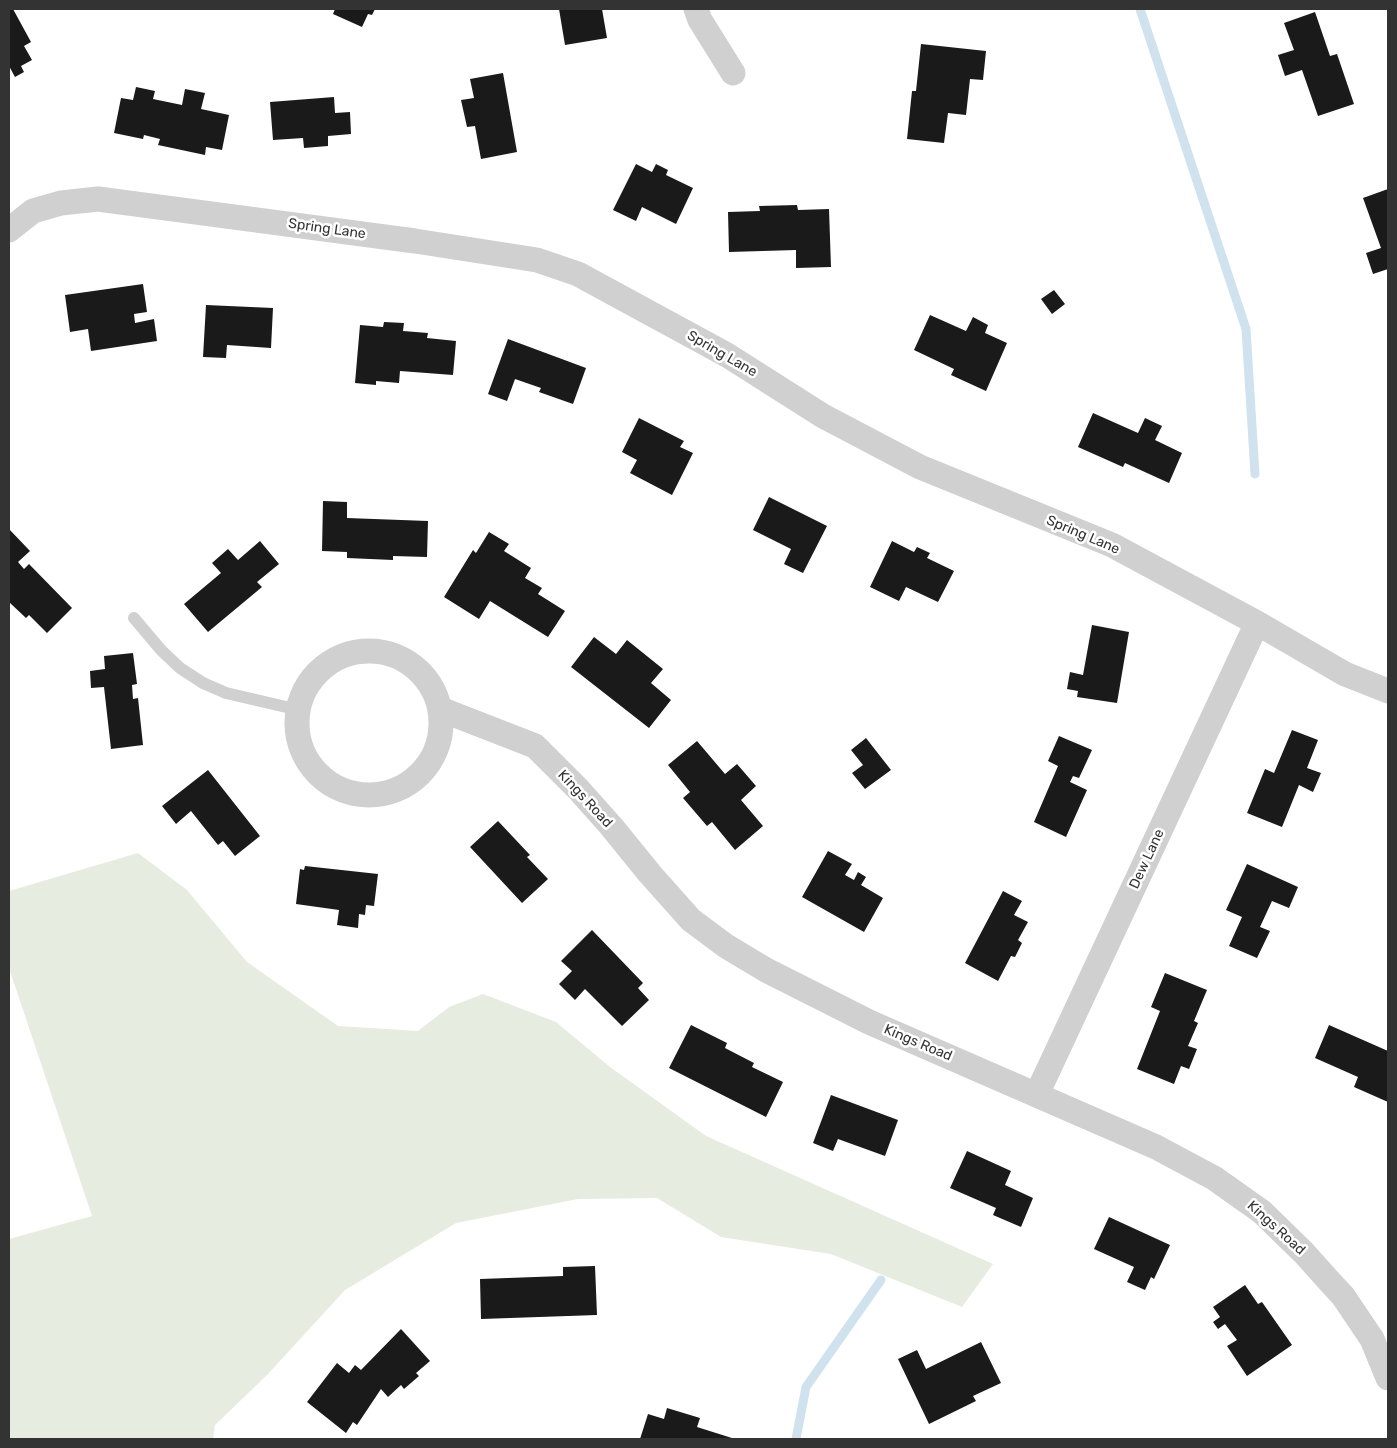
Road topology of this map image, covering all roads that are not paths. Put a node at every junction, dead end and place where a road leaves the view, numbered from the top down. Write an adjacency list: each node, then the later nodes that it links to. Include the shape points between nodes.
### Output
1 (696, 9): 2 (street)
2 (733, 73)
3 (9, 230): 5 (street, Spring Lane, via 33,211 61,203 98,199 537,260 578,274 727,355 823,416 920,467 1112,545)
4 (134, 618): 8 (lane, via 160,650 203,683 226,693)
5 (1257, 623): 6 (street, Spring Lane, via 1345,674); 9 (street, Dew Lane)
6 (1388, 691)
7 (440, 709): 8 (street, via 432,686 415,667 394,654 369,650 344,654 323,667 307,687); 8 (street, via 441,732 434,754 421,773 403,786 381,794 358,794 337,787 318,773 305,755 298,733); 9 (street, Kings Road, via 535,746 598,811 691,920 726,946 869,1022)
8 (298, 710)
9 (1037, 1094): 10 (street, Kings Road, via 1156,1147 1214,1178 1262,1212 1304,1252 1342,1296 1372,1339)
10 (1388, 1378)

